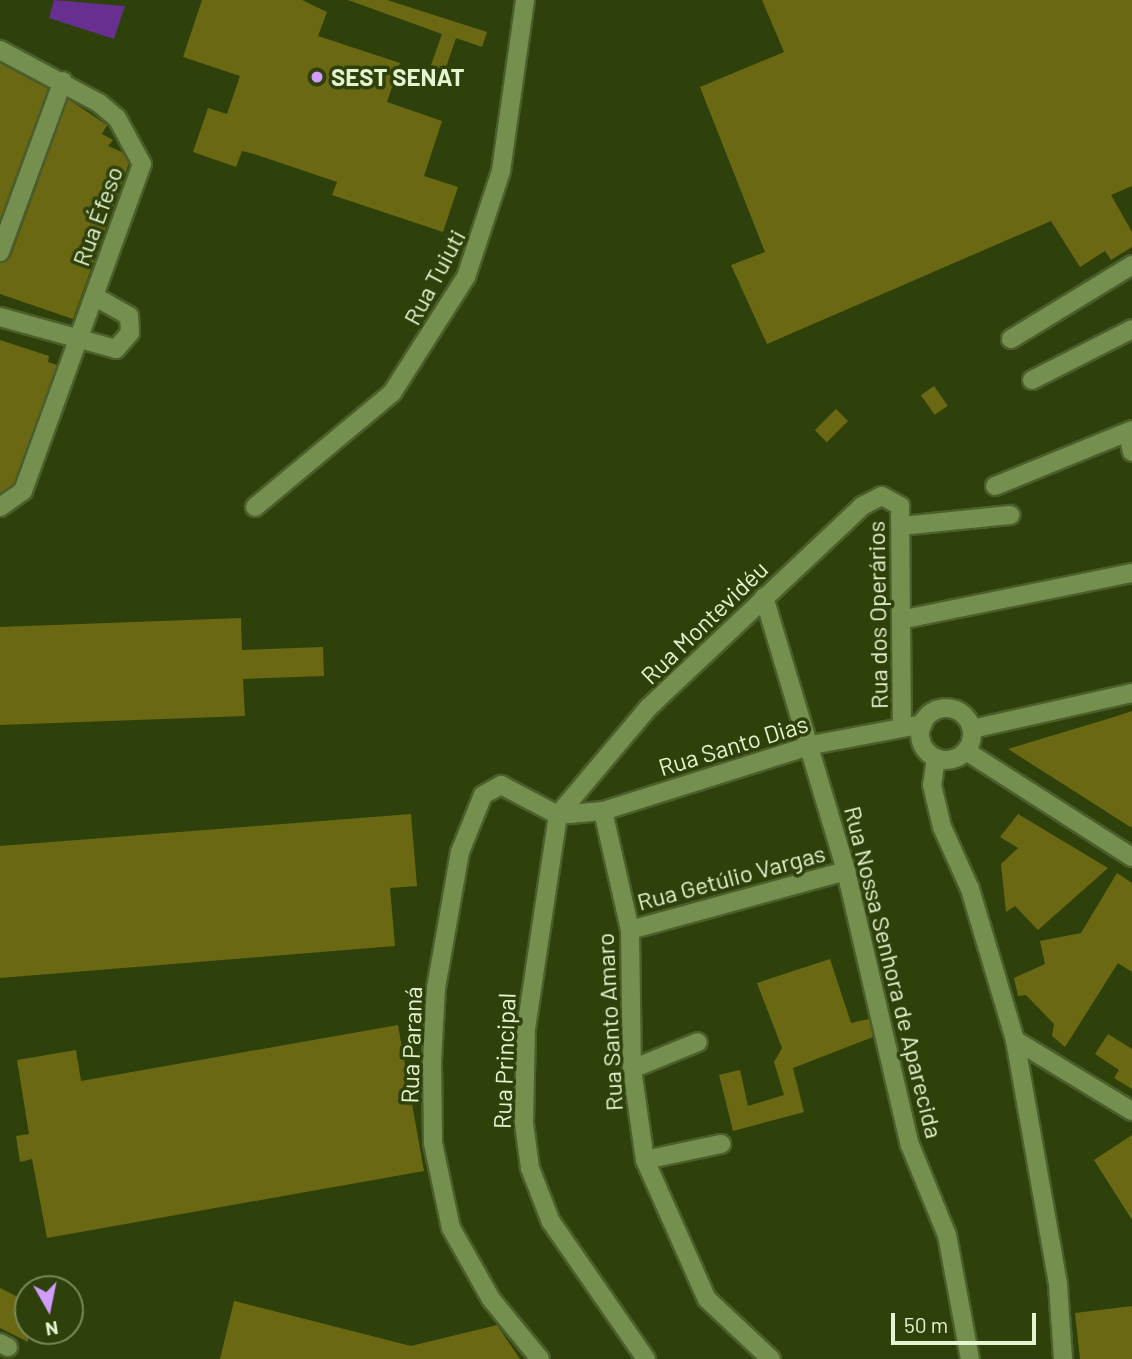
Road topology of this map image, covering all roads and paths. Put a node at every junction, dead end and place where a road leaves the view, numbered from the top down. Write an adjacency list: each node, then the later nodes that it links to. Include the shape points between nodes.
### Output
1 (525, 0): 17 (street, Rua Tuiuti, via 502,172 466,277 392,393)
2 (0, 50): 3 (street, Rua Éfeso)
3 (63, 81): 4 (street); 6 (street, Rua Éfeso, via 117,118 142,164)
4 (0, 253)
5 (1132, 265): 9 (street)
6 (94, 296): 10 (street, Rua Éfeso); 10 (street, via 122,307 131,327 120,346 98,349)
7 (0, 317): 10 (street)
8 (1132, 329): 11 (street)
9 (1011, 339)
10 (75, 342): 16 (street, Rua Éfeso, via 23,491)
11 (1032, 380)
12 (1130, 431): 13 (street); 14 (street)
13 (1132, 452)
14 (995, 486)
15 (900, 506): 19 (street, Rua dos Operários); 21 (street, Rua Montevidéu, via 891,496 873,498)
16 (0, 507)
17 (256, 507)
18 (1010, 515): 19 (street)
19 (902, 526): 22 (street, Rua dos Operários)
20 (1132, 573): 22 (street)
21 (764, 597): 27 (street, Rua Nossa Senhora de Aparecida); 31 (street, Rua Montevidéu, via 614,745)
22 (905, 619): 24 (street, Rua dos Operários)
23 (1132, 693): 26 (street)
24 (902, 724): 25 (street, Rua Santo Dias); 27 (street, Rua Santo Dias)
25 (923, 724): 26 (street, via 947,709 963,715); 29 (street, via 923,746)
26 (972, 729): 28 (street)
27 (812, 745): 30 (street, Rua Santo Dias); 33 (street, Rua Nossa Senhora de Aparecida)
28 (966, 751): 29 (street, via 952,759); 32 (street)
29 (936, 758): 35 (street, via 932,785 942,827 970,889)
30 (603, 811): 31 (street, Rua Santo Dias); 34 (street, Rua Santo Amaro)
31 (558, 816): 41 (street, Rua Paraná, via 501,785 482,796 460,852 436,988 432,1060 433,1143 451,1228 485,1290); 42 (street, Rua Principal, via 527,1029 524,1123 530,1168 551,1222)
32 (1132, 857)
33 (846, 871): 34 (street, Rua Getúlio Vargas); 44 (street, Rua Nossa Senhora de Aparecida, via 910,1144 947,1235)
34 (630, 930): 37 (street, Rua Santo Amaro)
35 (1015, 1040): 38 (street); 45 (street, via 1058,1285)
36 (698, 1042): 37 (street)
37 (632, 1069): 40 (street, Rua Santo Amaro)
38 (1132, 1111)
39 (721, 1144): 40 (street)
40 (645, 1160): 43 (street, Rua Santo Amaro, via 706,1299)
41 (540, 1359)
42 (646, 1359)
43 (771, 1359)
44 (970, 1359)
45 (1063, 1359)

